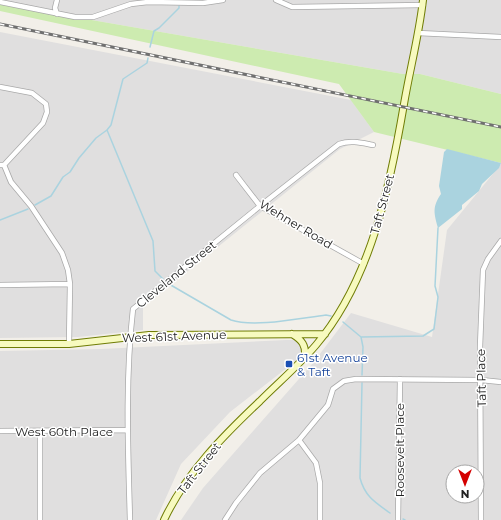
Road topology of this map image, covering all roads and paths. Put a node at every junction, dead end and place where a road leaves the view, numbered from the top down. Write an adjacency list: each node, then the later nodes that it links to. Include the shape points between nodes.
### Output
1 (57, 0): 7 (street)
2 (223, 0): 4 (street, via 203,3)
3 (276, 0): 6 (street, via 292,7)
4 (148, 1): 7 (street, via 93,17)
5 (0, 2): 7 (street)
6 (423, 3): 8 (main road, Taft Street)
7 (57, 14)
8 (418, 33): 9 (street); 16 (main road, Taft Street, via 382,209)
9 (501, 37)
10 (0, 87): 12 (street, via 32,93 46,104 47,112 43,123)
11 (373, 145): 14 (street, Cleveland Street, via 354,142 339,144)
12 (2, 165): 17 (street, via 11,182 31,206 62,253)
13 (236, 175): 14 (street, Wehner Road)
14 (260, 206): 16 (street, Wehner Road); 21 (street, Cleveland Street, via 133,309)
15 (501, 241): 26 (street, Taft Place, via 488,258 483,270)
16 (364, 264): 20 (main road, Taft Street)
17 (70, 284): 18 (street); 23 (street)
18 (0, 285)
19 (291, 334): 20 (main road, West 61st Avenue); 21 (main road, West 61st Avenue); 24 (main road, via 303,343 306,349)
20 (325, 334): 24 (main road, Taft Street)
21 (130, 336): 23 (main road, West 61st Avenue); 28 (street, Cleveland Street)
22 (0, 344): 23 (main road, West 61st Avenue)
23 (69, 344)
24 (305, 357): 34 (main road, Taft Street, via 231,428 204,458 175,498)
25 (400, 379): 26 (street); 31 (street, via 356,379 344,382 333,389 328,405); 37 (street, Roosevelt Place)
26 (481, 380): 27 (street); 38 (street, Taft Place)
27 (501, 382)
28 (127, 430): 30 (street, West 60th Place); 33 (street, Cleveland Street)
29 (0, 431): 30 (street, West 60th Place)
30 (40, 431): 32 (street)
31 (299, 440): 35 (street, via 260,473); 36 (street, via 316,463 320,483)
32 (40, 520)
33 (130, 520)
34 (164, 520)
35 (225, 520)
36 (320, 520)
37 (398, 520)
38 (482, 520)

